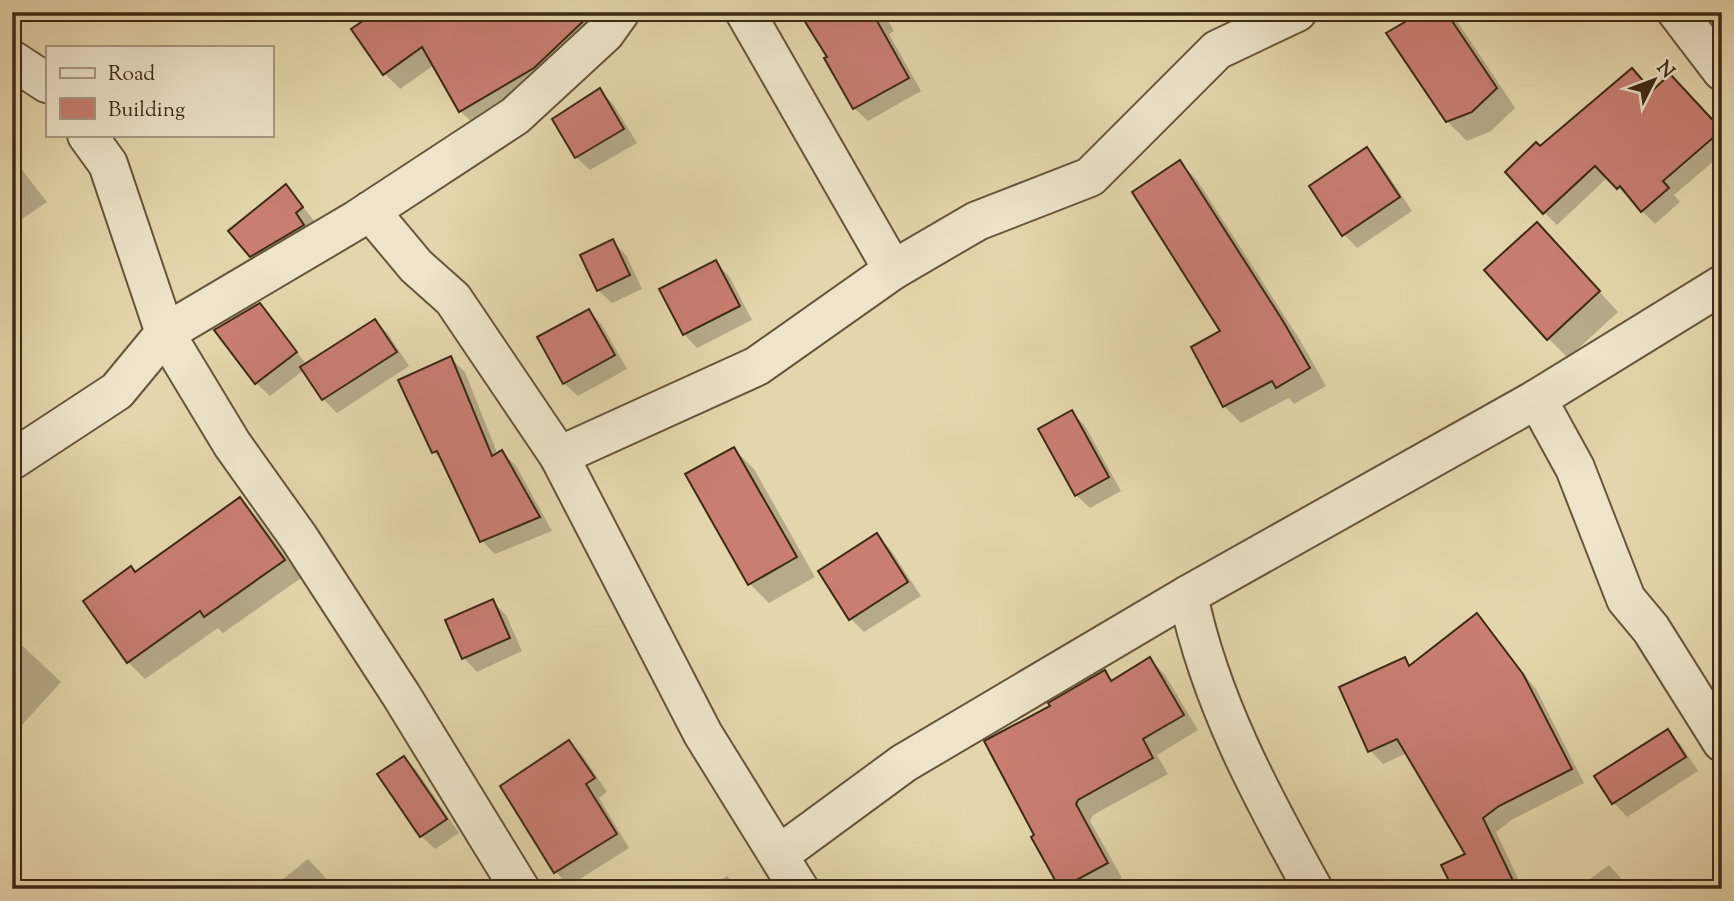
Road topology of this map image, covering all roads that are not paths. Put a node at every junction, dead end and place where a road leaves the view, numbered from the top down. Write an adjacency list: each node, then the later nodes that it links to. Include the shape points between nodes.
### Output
1 (620, 12): 9 (street, via 605,33 515,116)
2 (745, 12): 10 (street)
3 (1297, 12): 10 (street, via 1217,50 1090,177 976,221)
4 (1677, 12): 6 (street)
5 (12, 60): 7 (street)
6 (1722, 71)
7 (46, 82)
8 (88, 136): 12 (street, via 108,164)
9 (370, 211): 12 (street); 14 (street, via 416,266 453,299)
10 (893, 270): 14 (street, via 757,366)
11 (1722, 285): 13 (street)
12 (165, 332): 15 (street, via 117,391); 19 (street, via 232,444 401,695)
13 (1537, 399): 16 (street); 17 (street, via 1575,468 1626,599 1651,629)
14 (559, 456): 18 (street, via 703,734)
15 (12, 460)
16 (1188, 595): 18 (street, via 904,763); 21 (street, via 1204,663 1251,776)
17 (1722, 743)
18 (780, 854): 20 (street)
19 (520, 889)
20 (799, 889)
21 (1313, 889)

